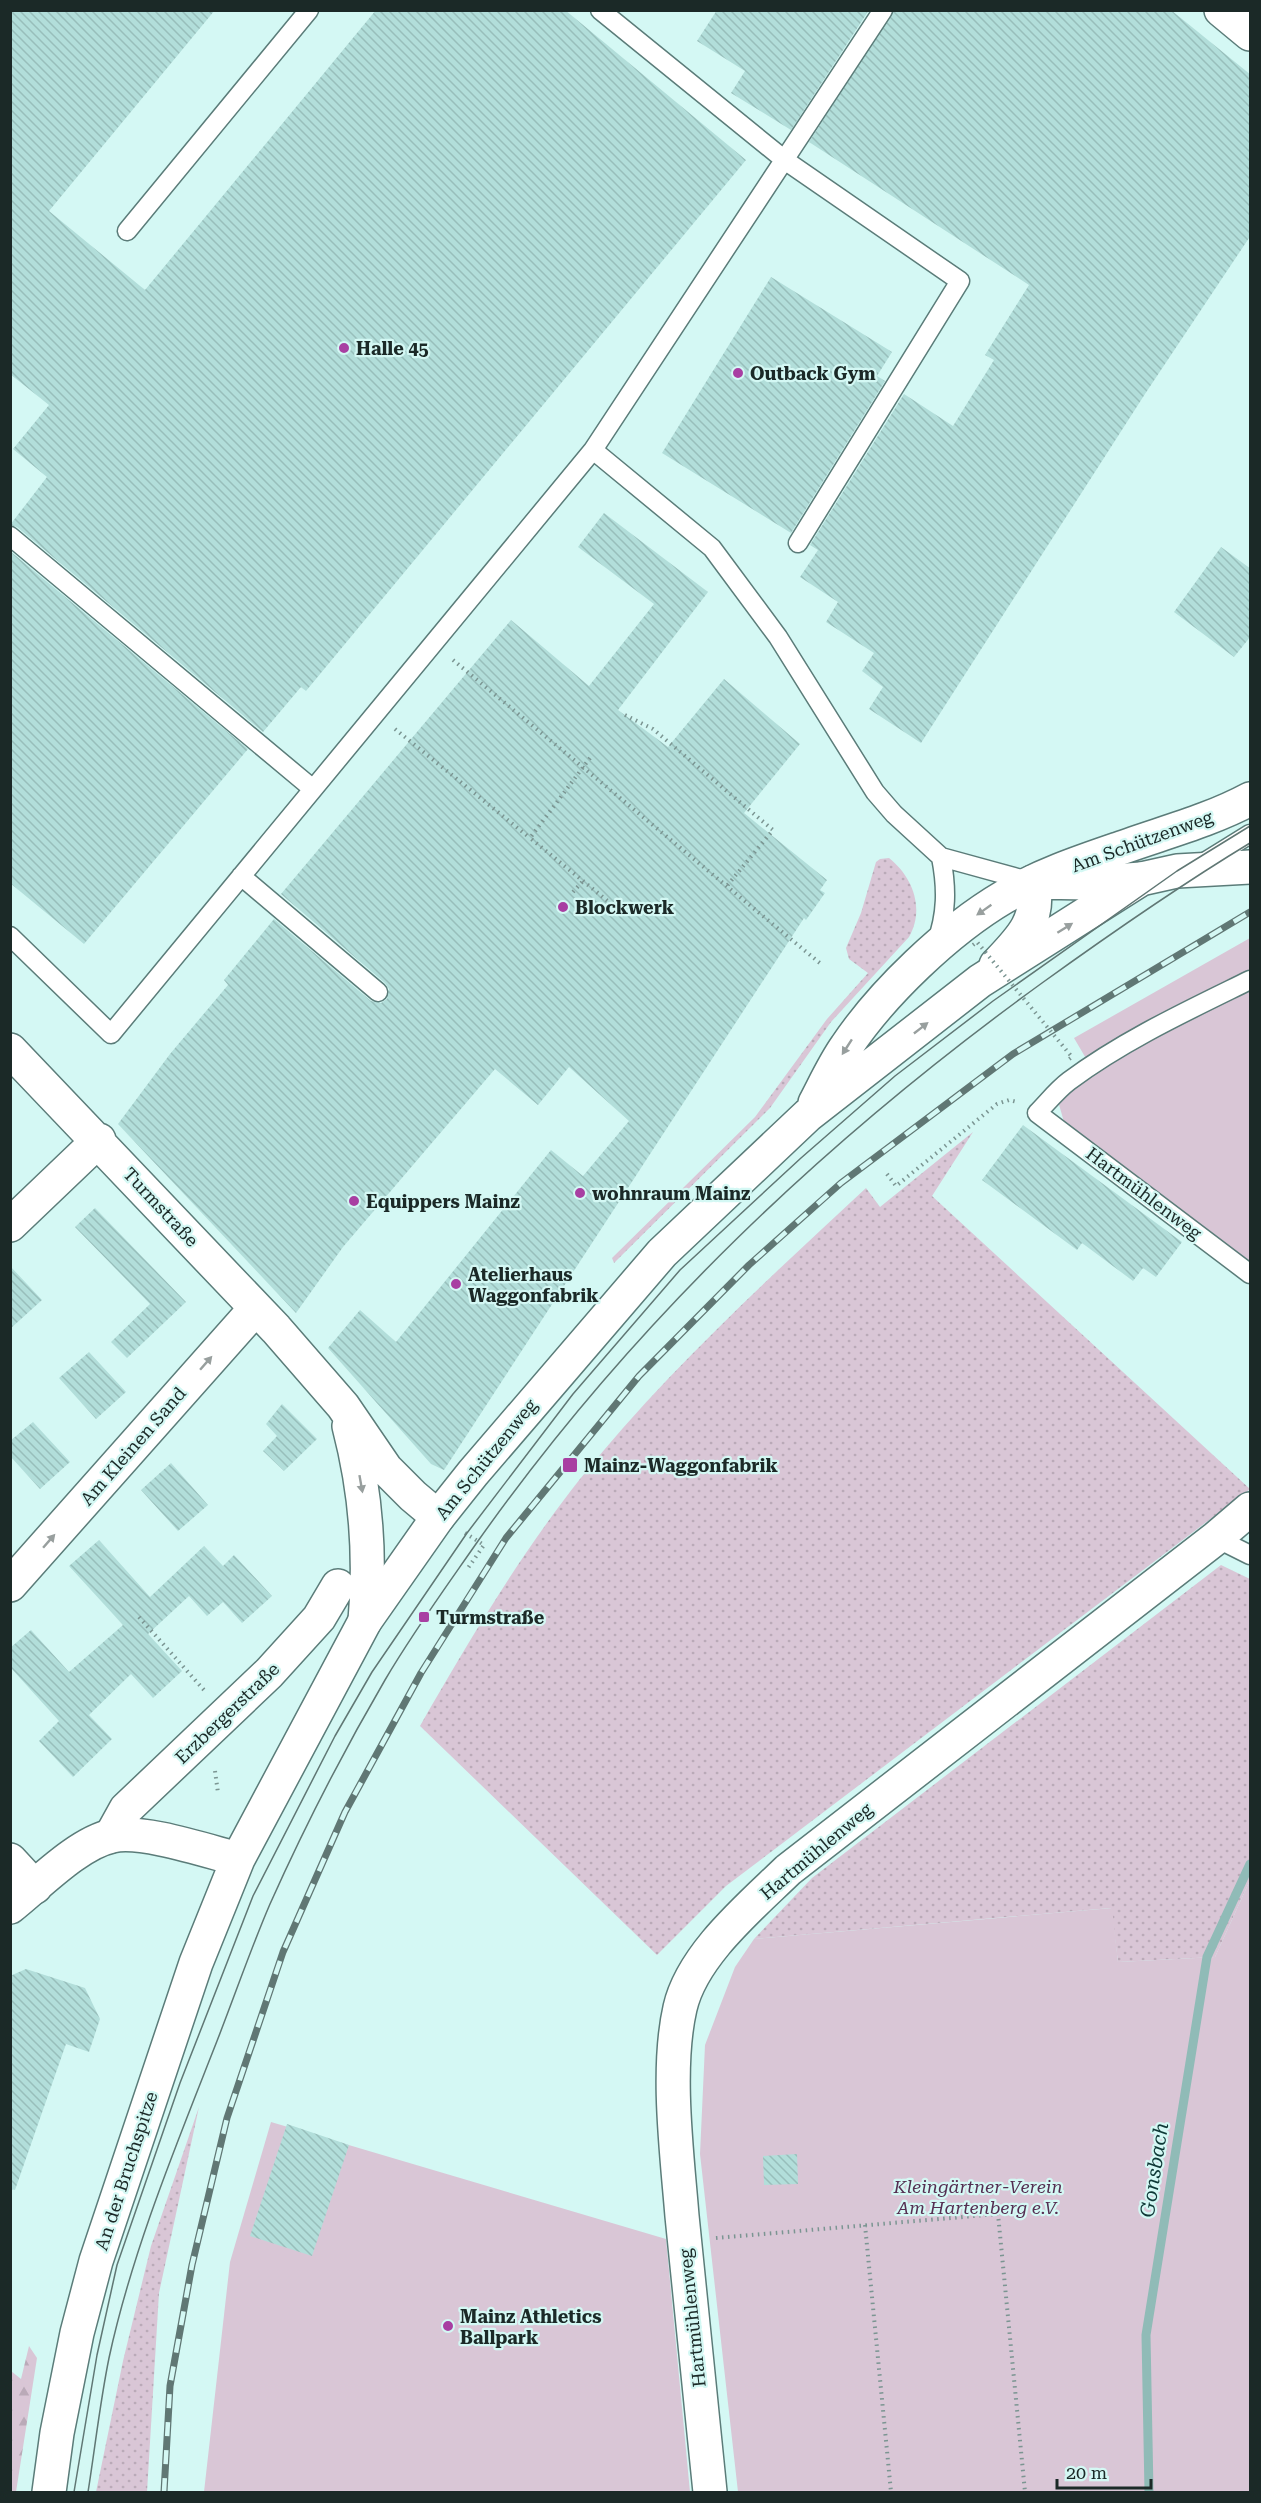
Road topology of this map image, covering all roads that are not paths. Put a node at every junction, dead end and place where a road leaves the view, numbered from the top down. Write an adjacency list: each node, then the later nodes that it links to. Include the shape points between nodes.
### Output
1 (309, 10): 7 (lane)
2 (600, 10): 6 (lane)
3 (883, 10): 6 (lane)
4 (1221, 10): 5 (street)
5 (1251, 34)
6 (786, 161): 8 (lane); 10 (lane, via 960,281)
7 (127, 231)
8 (593, 450): 11 (lane); 14 (lane, via 712,548 778,637 875,792)
9 (10, 536): 11 (lane)
10 (798, 543)
11 (313, 789): 17 (lane)
12 (1251, 799): 19 (street, Am Schützenweg)
13 (1251, 834): 16 (lane, Am Schützenweg)
14 (941, 857): 19 (lane); 21 (lane, via 946,906)
15 (1251, 867): 16 (street, Am Schützenweg)
16 (1191, 871): 18 (street, Am Schützenweg)
17 (241, 876): 20 (lane, via 111,1034); 24 (lane)
18 (1141, 879): 19 (street, Am Schützenweg); 23 (street, Am Schützenweg, one-way to 18)
19 (1033, 882): 21 (street, Am Schützenweg, one-way to 21, via 981,912); 23 (street, Am Schützenweg, via 1036,904 1031,926)
20 (10, 936)
21 (934, 951): 26 (street, Am Schützenweg, one-way to 26, via 865,1021 845,1048)
22 (1251, 980): 29 (lane, Hartmühlenweg, via 1104,1058 1068,1082 1037,1113)
23 (981, 981): 26 (street, Am Schützenweg, one-way to 23)
24 (378, 992)
25 (10, 1050): 27 (street, Turmstraße)
26 (808, 1115): 33 (street, Am Schützenweg, via 662,1253)
27 (99, 1140): 28 (street); 30 (street, Turmstraße)
28 (10, 1225)
29 (1251, 1274)
30 (256, 1308): 31 (street, Turmstraße); 36 (street, Am Kleinen Sand, one-way to 30)
31 (344, 1406): 33 (street, Turmstraße, via 386,1469); 38 (street, Turmstraße, one-way to 38, via 366,1521)
32 (1251, 1509): 34 (street, Hartmühlenweg)
33 (448, 1522): 38 (street, Am Schützenweg)
34 (1216, 1538): 35 (lane); 44 (street, Hartmühlenweg, via 788,1870 732,1924 697,1969 680,2007 674,2068 675,2137)
35 (1251, 1555)
36 (10, 1585)
37 (338, 1586): 39 (street, Erzbergerstraße, via 319,1618 269,1673 126,1809)
38 (365, 1621): 40 (street, Am Schützenweg)
39 (111, 1836): 40 (street, via 130,1834); 42 (street, via 88,1844)
40 (238, 1859): 43 (street, An der Bruchspitze, via 196,1963 96,2261 77,2333)
41 (10, 1860): 42 (street)
42 (23, 1897)
43 (49, 2493)
44 (710, 2493)

